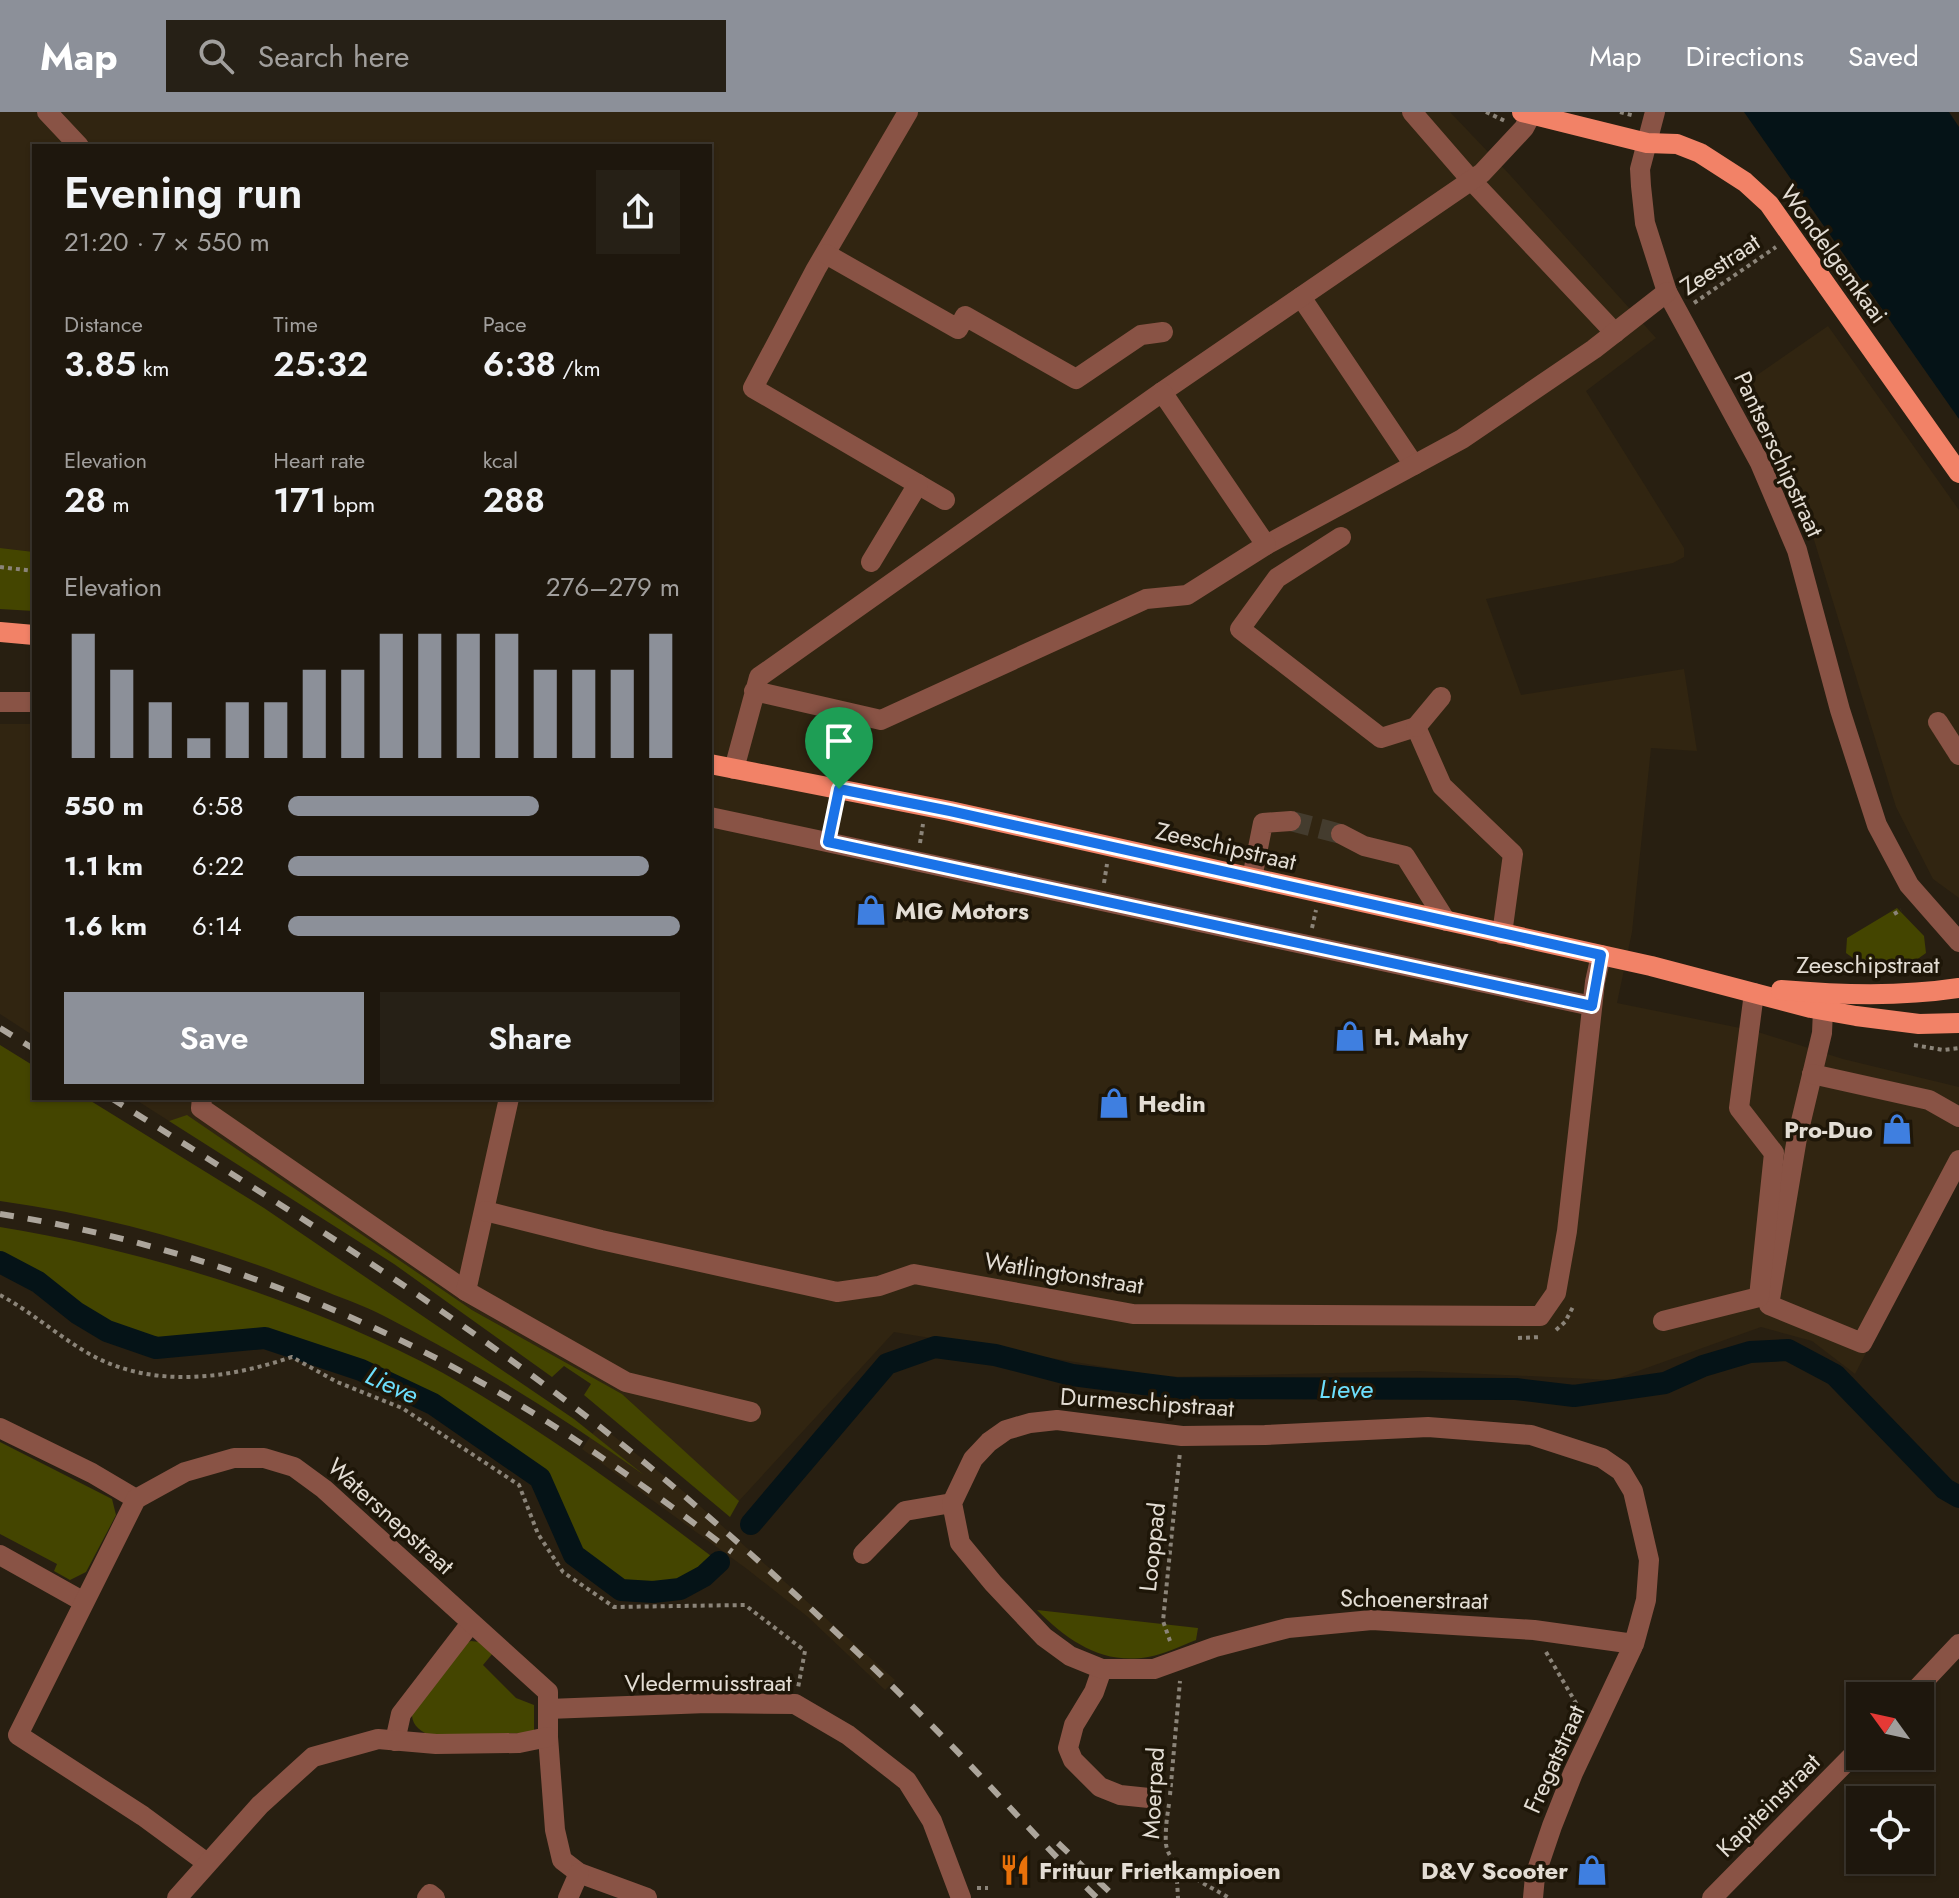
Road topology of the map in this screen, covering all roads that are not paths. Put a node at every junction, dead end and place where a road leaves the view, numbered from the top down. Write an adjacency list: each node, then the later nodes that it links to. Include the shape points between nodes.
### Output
1 (47, 112): 7 (street)
2 (908, 112): 9 (street)
3 (1412, 112): 8 (street)
4 (1655, 112): 6 (street)
5 (1526, 118): 6 (main road); 8 (street)
6 (1647, 143): 10 (street, Pantserschipstraat, via 1640,169 1645,223); 16 (main road, Wondelgemkaai, via 1677,144 1700,153 1734,173 1769,204)
7 (77, 144)
8 (1471, 180): 11 (street); 13 (street)
9 (826, 254): 12 (street, via 958,329 965,316 1076,379 1141,335); 17 (street, via 753,388)
10 (1667, 292): 13 (street); 39 (street, Pantserschipstraat, via 1760,463 1797,550 1877,825 1909,885)
11 (1301, 297): 14 (street); 15 (street)
12 (1163, 332)
13 (1615, 333): 15 (street, via 1462,439)
14 (1162, 392): 20 (street); 24 (street, via 759,677)
15 (1414, 465): 20 (street)
16 (1959, 473)
17 (918, 484): 18 (street); 21 (street)
18 (945, 500)
19 (1341, 537): 29 (street, via 1277,578 1240,629 1381,738)
20 (1266, 545): 24 (street, via 1187,595 1146,599 881,720)
21 (871, 562)
22 (0, 632): 23 (main road)
23 (32, 635)
24 (754, 691): 32 (street)
25 (1441, 697): 29 (street)
26 (0, 702): 27 (street)
27 (32, 702)
28 (1938, 722): 30 (street)
29 (1416, 727): 38 (street, via 1442,786 1513,854)
30 (1959, 755)
31 (712, 764): 32 (main road, Zeeschipstraat)
32 (734, 769): 36 (main road, Zeeschipstraat)
33 (712, 817): 44 (street)
34 (1291, 821): 36 (street, via 1263,823)
35 (1341, 834): 37 (street, via 1405,856)
36 (1252, 878): 37 (main road, Zeeschipstraat)
37 (1446, 921): 38 (main road, Zeeschipstraat)
38 (1502, 934): 40 (main road, Zeeschipstraat)
39 (1959, 942)
40 (1601, 955): 41 (main road, Zeeschipstraat); 44 (street, Watlingtonstraat)
41 (1730, 986): 42 (main road, Zeeschipstraat, via 1854,995); 43 (main road, Zeeschipstraat)
42 (1959, 988)
43 (1754, 993): 45 (main road, Zeeschipstraat); 54 (street, via 1739,1108 1774,1153 1759,1297)
44 (1592, 1006): 52 (street, Watlingtonstraat, via 1567,1231 1556,1293 1540,1316 1133,1314 914,1274 837,1292)
45 (1823, 1010): 46 (main road, Zeeschipstraat, via 1919,1024); 47 (street)
46 (1959, 1023)
47 (1812, 1074): 50 (street, via 1929,1100); 51 (street, via 1769,1305 1862,1343)
48 (202, 1100): 53 (street, via 201,1108)
49 (509, 1100): 52 (street)
50 (1959, 1117)
51 (1958, 1164)
52 (485, 1211): 53 (street)
53 (466, 1291): 55 (street, via 626,1382)
54 (1663, 1321)
55 (751, 1412)
56 (0, 1428): 57 (street)
57 (136, 1499): 61 (street); 62 (street, Watersnepstraat, via 185,1472 234,1458 264,1458 294,1467)
58 (952, 1503): 59 (street, via 905,1511); 63 (street, Durmeschipstraat, via 973,1459 989,1442 1006,1430 1057,1420 1182,1436 1428,1427 1531,1435 1602,1458 1621,1471 1633,1491 1649,1560 1646,1600); 65 (street, Schoenerstraat, via 960,1543 993,1583 1044,1637 1070,1656)
59 (863, 1554)
60 (0, 1555): 61 (street)
61 (84, 1602): 72 (street, via 18,1735)
62 (471, 1623): 67 (street, Watersnepstraat, via 548,1692); 69 (street, via 401,1714)
63 (1634, 1644): 65 (street, Schoenerstraat, via 1534,1630 1372,1620 1288,1628 1154,1669); 80 (street, Fregatstraat, via 1552,1826)
64 (1959, 1644): 66 (street)
65 (1102, 1669): 71 (street, via 1068,1748 1100,1787)
66 (1923, 1682)
67 (548, 1709): 68 (street, Watersnepstraat); 79 (street, Vledermuisstraat, via 795,1704 848,1735 907,1781 932,1821)
68 (548, 1737): 69 (street, via 519,1743); 73 (street, via 562,1860)
69 (395, 1741): 72 (street, via 378,1739 313,1757)
70 (1846, 1762): 81 (street, Kapiteinstraat)
71 (1149, 1798)
72 (207, 1863): 74 (street)
73 (579, 1873): 77 (street); 78 (street)
74 (177, 1898)
75 (427, 1898): 76 (street)
76 (435, 1898)
77 (568, 1898)
78 (647, 1898)
79 (961, 1898)
80 (1533, 1898)
81 (1712, 1898)

